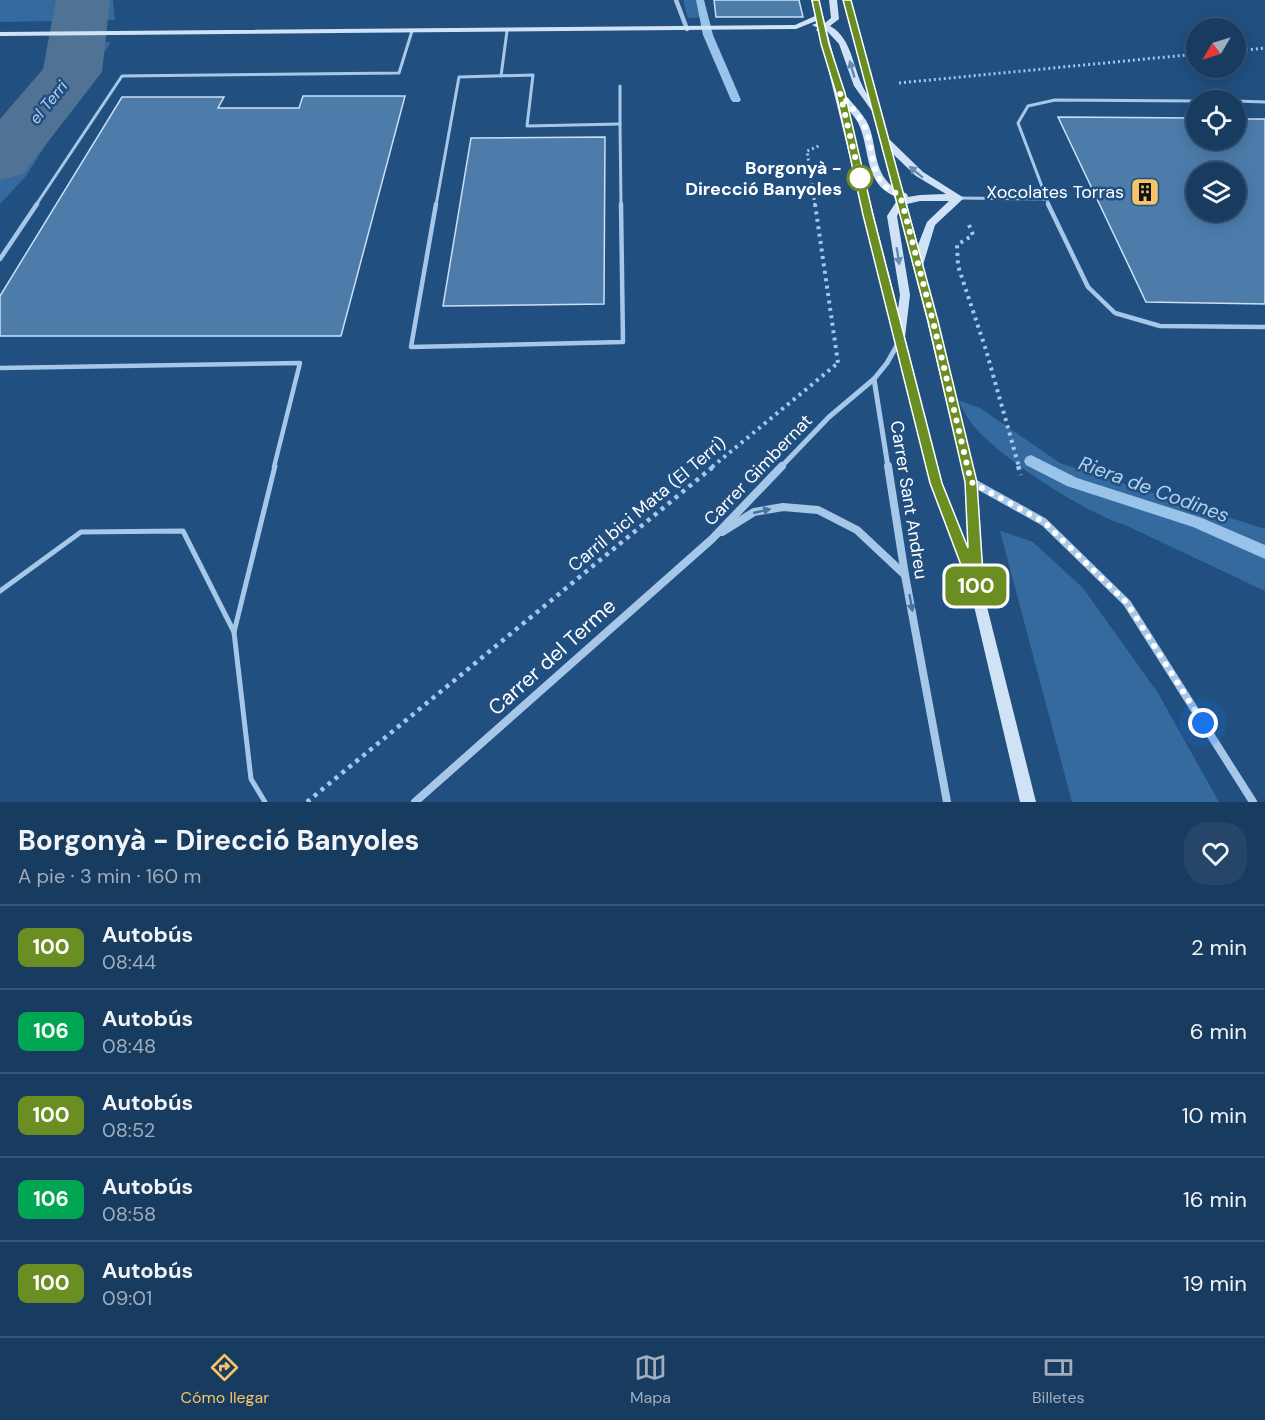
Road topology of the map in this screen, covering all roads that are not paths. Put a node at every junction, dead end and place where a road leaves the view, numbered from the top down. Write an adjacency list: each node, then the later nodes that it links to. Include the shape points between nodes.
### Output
1 (676, 0): 7 (street)
2 (816, 0): 6 (main road)
3 (833, 0): 6 (main road, via 837,15)
4 (847, 0): 17 (main road)
5 (807, 28): 6 (main road); 6 (main road); 7 (main road)
6 (822, 28): 13 (main road); 17 (main road, one-way to 6, via 859,89 839,36)
7 (687, 29): 9 (main road)
8 (412, 31): 9 (main road); 10 (main road); 23 (lane, via 399,73 122,76)
9 (507, 31): 11 (lane)
10 (0, 34)
11 (501, 76): 18 (lane, via 533,75 527,126); 18 (lane, via 459,77 411,347 622,342)
12 (620, 86): 18 (lane)
13 (840, 93): 20 (main road, via 863,125 879,180); 26 (main road)
14 (1186, 101): 22 (lane, via 1055,100 1028,106 1018,123)
15 (1246, 101): 16 (lane)
16 (1265, 102)
17 (878, 114): 19 (main road)
18 (621, 124)
19 (883, 135): 20 (main road); 21 (main road, one-way to 19, via 901,160)
20 (900, 198): 21 (main road); 24 (main road); 26 (main road, one-way to 26, via 892,216 905,295)
21 (959, 198): 22 (lane); 24 (main road, via 937,214 924,233)
22 (1046, 199): 25 (lane, via 1088,287 1115,313 1160,326)
23 (0, 259)
24 (920, 270): 29 (main road)
25 (1265, 327)
26 (900, 340): 28 (street, Carrer Gimbernat); 32 (main road, via 936,483)
27 (0, 368): 34 (lane, via 300,363)
28 (874, 379): 30 (street, Carrer Gimbernat, via 829,417); 31 (street, Carrer Sant Andreu)
29 (971, 482): 32 (main road); 39 (street, via 1044,522 1127,603)
30 (712, 539): 31 (street, Carrer Gimbernat, one-way to 31, via 754,512 783,507 818,510 857,530); 36 (street, Carrer del Terme)
31 (905, 575): 37 (street, Carrer Sant Andreu, one-way to 37)
32 (977, 589): 38 (main road)
33 (0, 591): 34 (lane, via 81,532 183,531)
34 (234, 632): 35 (lane, via 251,779)
35 (265, 802)
36 (415, 802)
37 (947, 802)
38 (1028, 802)
39 (1253, 802)

